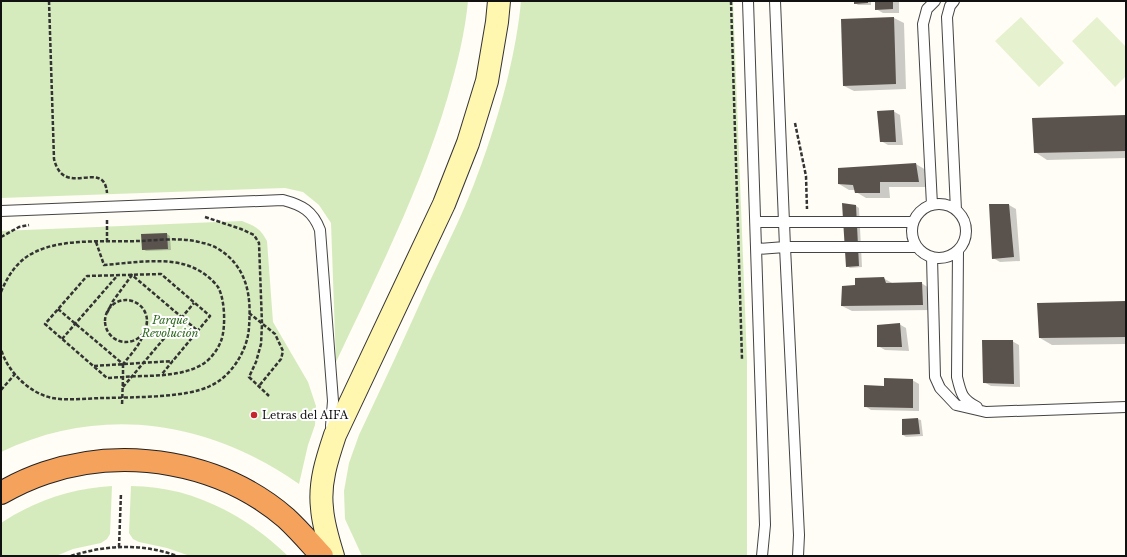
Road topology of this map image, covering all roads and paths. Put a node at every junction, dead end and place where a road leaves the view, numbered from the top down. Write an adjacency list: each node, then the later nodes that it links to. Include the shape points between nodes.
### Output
1 (49, 1): 10 (path, via 56,167 60,174 67,177 99,178 107,187)
2 (499, 1): 58 (main road, via 487,81 468,143 444,204 335,435)
3 (731, 1): 41 (path)
4 (748, 1): 15 (lane)
5 (775, 1): 16 (lane)
6 (935, 1): 9 (lane, via 927,9 923,24)
7 (954, 1): 11 (lane, via 947,17)
8 (794, 117): 14 (path, via 806,176)
9 (932, 205): 11 (lane, via 944,205); 17 (lane, via 924,208)
10 (107, 207): 12 (lane); 21 (path); 58 (lane, via 283,200 297,204 316,219 322,242 333,401)
11 (956, 210): 25 (lane, via 962,216 966,233)
12 (1, 211)
13 (203, 217): 37 (path, via 254,235 258,242)
14 (808, 221): 16 (lane); 17 (lane)
15 (756, 222): 16 (lane); 24 (lane)
16 (784, 222): 22 (lane)
17 (913, 222): 23 (lane, via 912,238)
18 (35, 224): 19 (path, via 19,227)
19 (1, 237)
20 (96, 242): 21 (path); 29 (path, via 54,245 35,252 20,262 8,276); 47 (path, via 104,265 178,263 194,268 208,277 218,288 223,304 224,321 222,340 214,354 204,364 190,370)
21 (107, 242): 33 (path, via 182,240 202,242 217,248 233,262 246,281)
22 (785, 247): 23 (lane); 24 (lane); 67 (lane)
23 (917, 247): 26 (lane, via 923,254)
24 (756, 249): 66 (lane, via 765,525)
25 (958, 250): 26 (lane, via 950,256); 57 (lane, via 957,377 966,401)
26 (932, 257): 57 (lane, via 935,377 940,388 956,405)
27 (117, 275): 28 (path); 31 (path, via 87,276); 36 (path)
28 (132, 275): 30 (path, via 161,274); 32 (path); 34 (path)
29 (1, 292)
30 (194, 302): 34 (path); 38 (path, via 210,316)
31 (58, 309): 36 (path); 39 (path, via 46,324)
32 (107, 313): 35 (path, via 117,302 131,301 143,308); 35 (path, via 109,332 113,337 125,342 138,338 146,328)
33 (249, 313): 37 (path); 54 (path, via 249,329 244,348 235,364 211,386 176,394)
34 (182, 317): 38 (path); 43 (path)
35 (147, 322): 44 (path, via 143,338)
36 (76, 324): 39 (path); 44 (path)
37 (262, 324): 50 (path, via 261,344 249,377); 50 (path, via 275,334 283,355)
38 (198, 331): 42 (path)
39 (62, 339): 45 (path)
40 (1, 349): 46 (path, via 10,370)
41 (742, 359)
42 (173, 361): 43 (path); 47 (path)
43 (143, 363): 44 (path); 49 (path)
44 (123, 364): 45 (path); 48 (path)
45 (93, 366): 48 (path, via 107,378)
46 (15, 374): 52 (path); 54 (path, via 35,391 51,398)
47 (162, 374): 49 (path)
48 (122, 376): 49 (path); 51 (path)
49 (132, 376): 51 (path)
50 (259, 386): 53 (path)
51 (122, 388): 54 (path)
52 (1, 390)
53 (269, 396)
54 (122, 397): 55 (path)
55 (122, 406)
56 (1126, 407): 57 (lane)
57 (986, 412)
58 (325, 466): 65 (main road, via 322,507 325,531)
59 (121, 492): 61 (path)
60 (1, 493): 64 (highway, via 45,473 95,462 141,460 178,466 228,482 268,504 286,518)
61 (119, 547): 62 (path); 63 (path, via 159,550)
62 (71, 556)
63 (177, 556)
64 (322, 556)
65 (333, 556)
66 (762, 556)
67 (799, 556)

